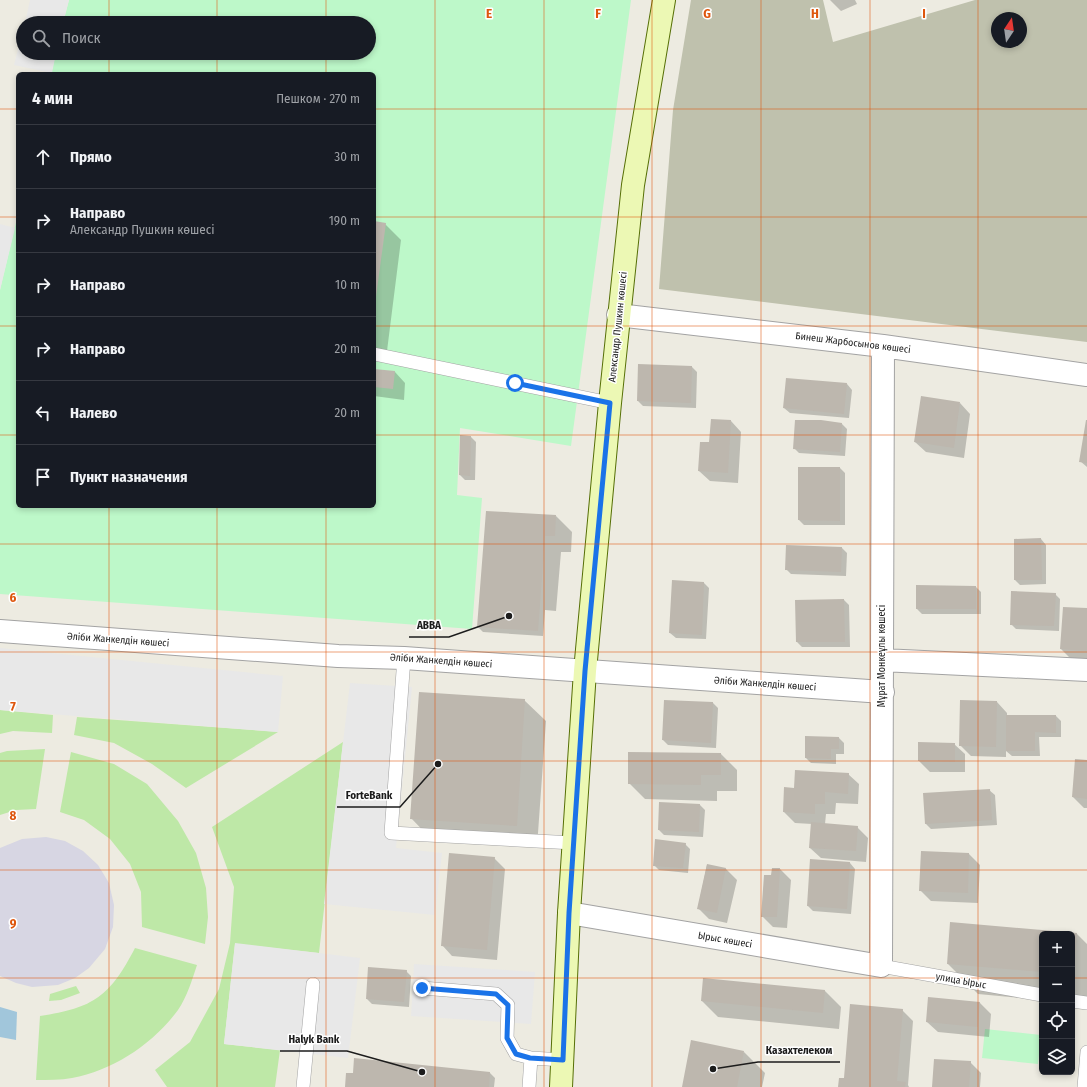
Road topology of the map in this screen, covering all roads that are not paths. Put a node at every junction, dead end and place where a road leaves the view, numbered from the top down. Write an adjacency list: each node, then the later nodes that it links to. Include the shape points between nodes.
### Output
1 (664, 0): 2 (street, Александр Пушкин көшесі, via 633,185)
2 (618, 315): 3 (street, Бинеш Жарбосынов көшесі); 6 (street, Александр Пушкин көшесі)
3 (883, 346): 5 (street, Бинеш Жарбосынов көшесі); 9 (street, Мұрат Монкеұлы көшесі)
4 (376, 354): 6 (lane)
5 (1087, 375)
6 (610, 403): 11 (street, Александр Пушкин көшесі)
7 (0, 631): 8 (street, Әліби Жанкелдін көшесі, via 330,656)
8 (404, 658): 11 (street, Әліби Жанкелдін көшесі); 13 (lane, via 391,833)
9 (882, 660): 10 (street); 12 (street, Мұрат Монкеұлы көшесі)
10 (1087, 670)
11 (585, 671): 12 (street, Әліби Жанкелдін көшесі); 13 (street, Александр Пушкин көшесі)
12 (883, 692): 15 (street, Мұрат Монкеұлы көшесі)
13 (574, 843): 14 (street, Александр Пушкин көшесі)
14 (569, 913): 15 (street, Ырыс көшесі); 23 (street, Александр Пушкин көшесі)
15 (881, 966): 18 (lane, улица Ырыс)
16 (313, 984): 24 (lane)
17 (422, 988): 22 (lane, via 496,994 508,1005 507,1038 516,1054)
18 (1039, 994)
19 (1075, 1001): 20 (lane)
20 (1087, 1003)
21 (1087, 1052): 27 (lane)
22 (530, 1058): 23 (lane); 25 (lane)
23 (563, 1060): 26 (street, Александр Пушкин көшесі)
24 (303, 1087)
25 (529, 1087)
26 (561, 1087)
27 (1084, 1087)

